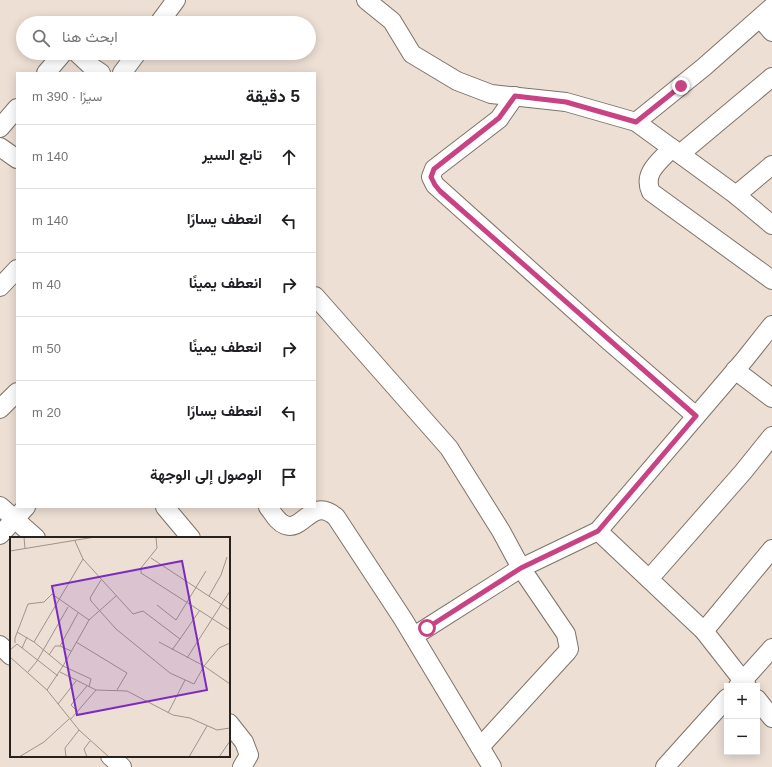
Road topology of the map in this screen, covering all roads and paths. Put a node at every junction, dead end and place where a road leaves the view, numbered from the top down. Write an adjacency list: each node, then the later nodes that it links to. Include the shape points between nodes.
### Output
1 (176, 0): 4 (street)
2 (366, 0): 13 (street, via 392,21 412,54 457,81 491,94)
3 (766, 12): 5 (street); 15 (street)
4 (164, 16)
5 (772, 32)
6 (57, 60): 9 (street)
7 (84, 60): 10 (street)
8 (131, 60): 11 (street)
9 (47, 72)
10 (100, 72)
11 (123, 72)
12 (772, 77): 18 (street)
13 (515, 96): 15 (street, via 566,102); 32 (street, via 499,118 434,169 431,177 435,185)
14 (16, 109): 16 (street)
15 (636, 122): 18 (street)
16 (0, 128)
17 (0, 147): 19 (street)
18 (676, 151): 21 (street); 24 (street, via 653,169 648,178 651,192)
19 (16, 158)
20 (772, 165): 21 (street)
21 (736, 195): 22 (street)
22 (772, 225)
23 (16, 270): 25 (street)
24 (772, 280)
25 (0, 287)
26 (316, 297): 43 (street, via 449,448)
27 (772, 325): 28 (street)
28 (735, 370): 30 (street); 32 (street)
29 (16, 393): 31 (street)
30 (772, 398)
31 (0, 409)
32 (696, 416): 38 (street)
33 (772, 436): 44 (street)
34 (0, 506): 37 (street)
35 (167, 508): 41 (street)
36 (269, 508): 46 (street, via 286,526 296,524 316,511 330,512 336,517)
37 (20, 513): 39 (street); 40 (street)
38 (598, 531): 43 (street); 44 (street)
39 (0, 535)
40 (35, 537)
41 (190, 537)
42 (772, 549): 45 (street)
43 (521, 568): 46 (street); 56 (street, via 566,634 569,649)
44 (649, 579): 45 (street)
45 (704, 631): 50 (street)
46 (414, 636): 56 (street)
47 (0, 645): 49 (street)
48 (772, 648): 51 (street)
49 (10, 655)
50 (741, 683)
51 (743, 683)
52 (724, 701): 61 (street)
53 (760, 703): 54 (street)
54 (772, 718)
55 (230, 724): 59 (street, via 244,742 249,755)
56 (480, 747): 60 (street)
57 (111, 757): 58 (street)
58 (122, 767)
59 (242, 767)
60 (492, 767)
61 (665, 767)

